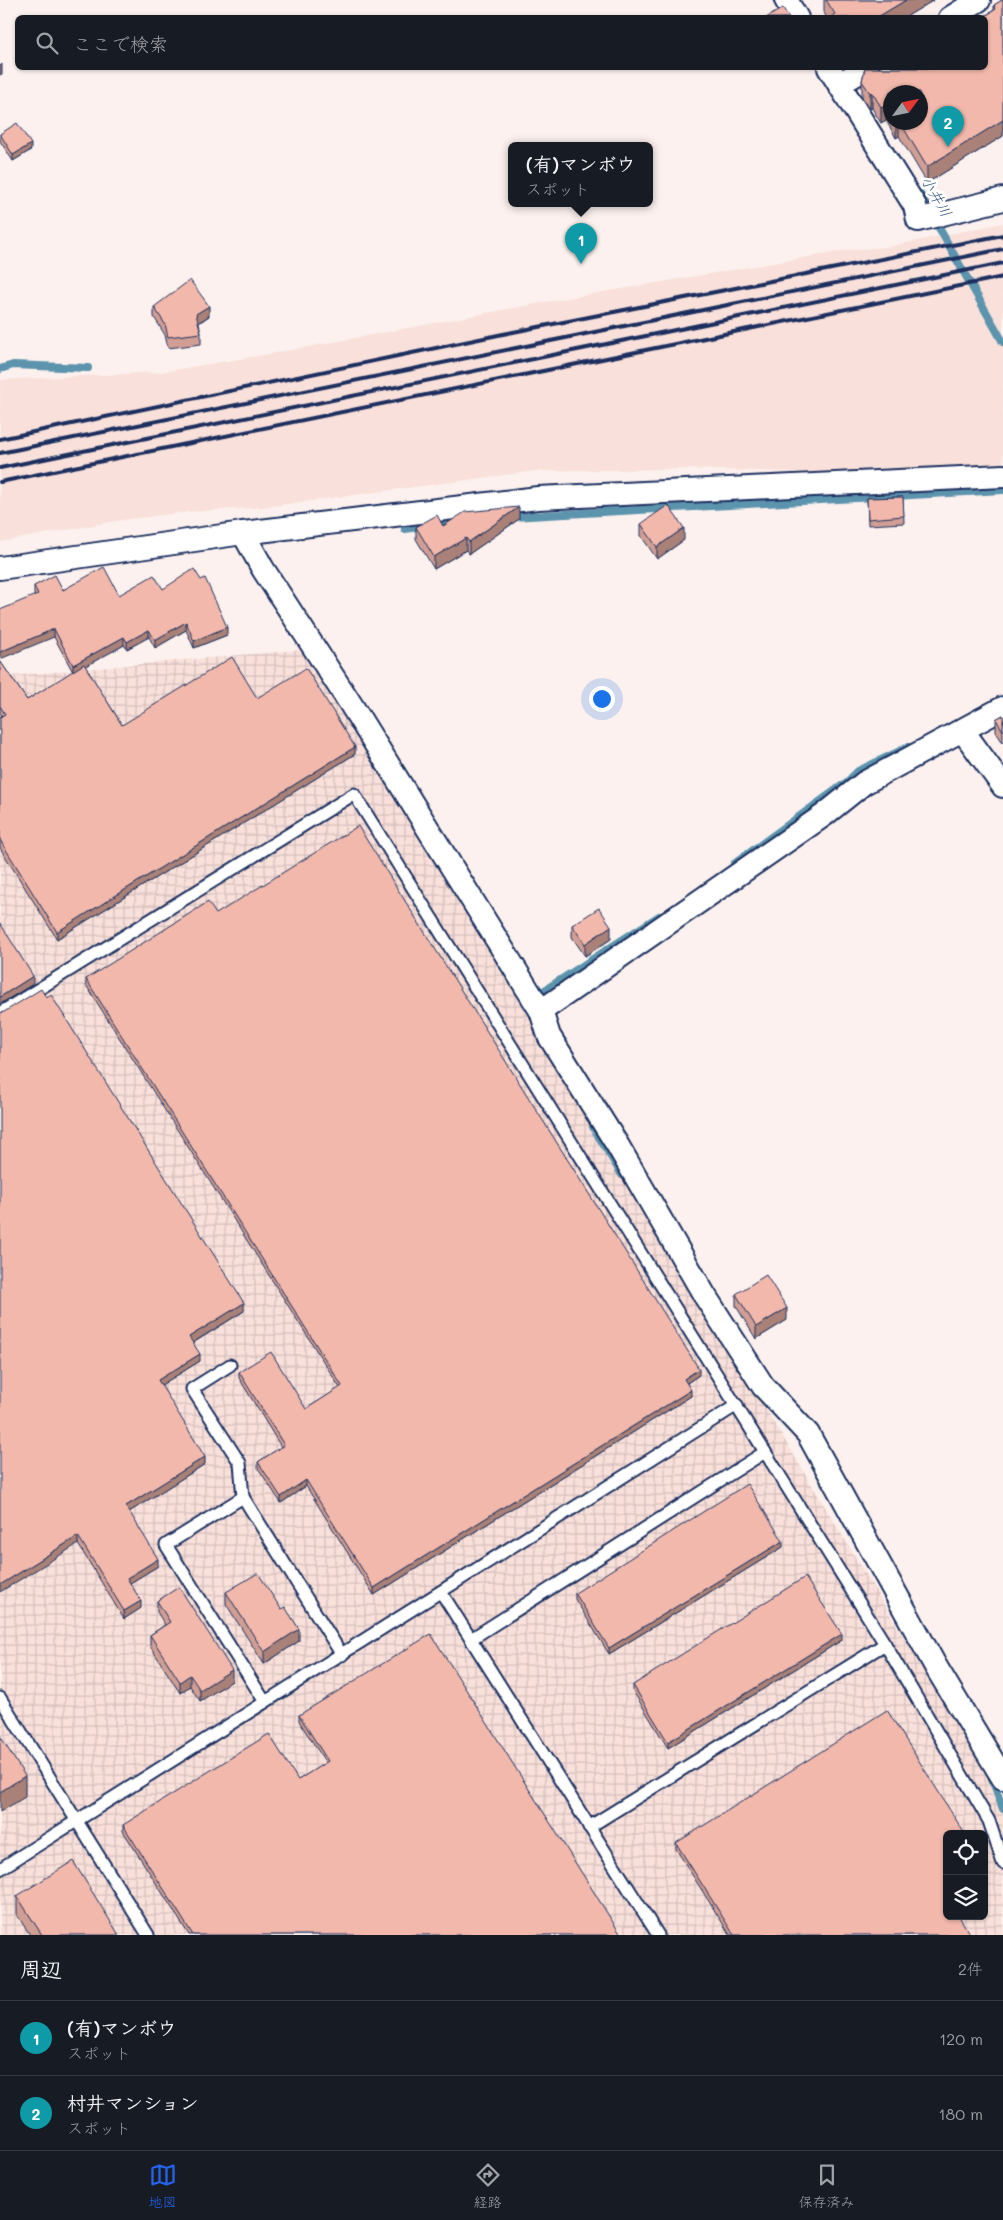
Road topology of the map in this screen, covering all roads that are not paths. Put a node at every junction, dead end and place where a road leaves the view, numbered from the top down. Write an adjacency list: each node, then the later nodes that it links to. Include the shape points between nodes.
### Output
1 (786, 0): 3 (street)
2 (979, 0): 4 (street)
3 (796, 15)
4 (955, 15)
5 (859, 70): 6 (street)
6 (834, 76): 7 (street, via 915,206 918,220)
7 (1003, 199)
8 (1003, 476): 9 (street, via 538,498)
9 (243, 533): 10 (street); 14 (street)
10 (0, 568)
11 (1003, 708): 12 (street)
12 (963, 731): 13 (street); 14 (street, via 864,783 824,815)
13 (1003, 786)
14 (541, 1011): 26 (street, via 549,1036 618,1146 710,1304 763,1386 808,1434 936,1667)
15 (0, 1014): 17 (lane, via 354,794)
16 (230, 1365): 19 (lane, via 192,1389 240,1463)
17 (736, 1405): 18 (lane); 20 (lane)
18 (765, 1452): 21 (lane); 22 (lane)
19 (243, 1497): 23 (lane); 25 (lane, via 166,1545)
20 (441, 1592): 21 (lane); 23 (lane)
21 (471, 1639): 28 (lane)
22 (885, 1644): 28 (lane); 29 (lane, via 989,1820)
23 (342, 1654): 25 (lane)
24 (0, 1698): 27 (lane)
25 (265, 1702): 27 (lane)
26 (1003, 1778)
27 (77, 1822): 30 (lane); 31 (lane)
28 (589, 1826): 32 (lane)
29 (1003, 1863)
30 (0, 1869)
31 (148, 1935)
32 (658, 1935)

